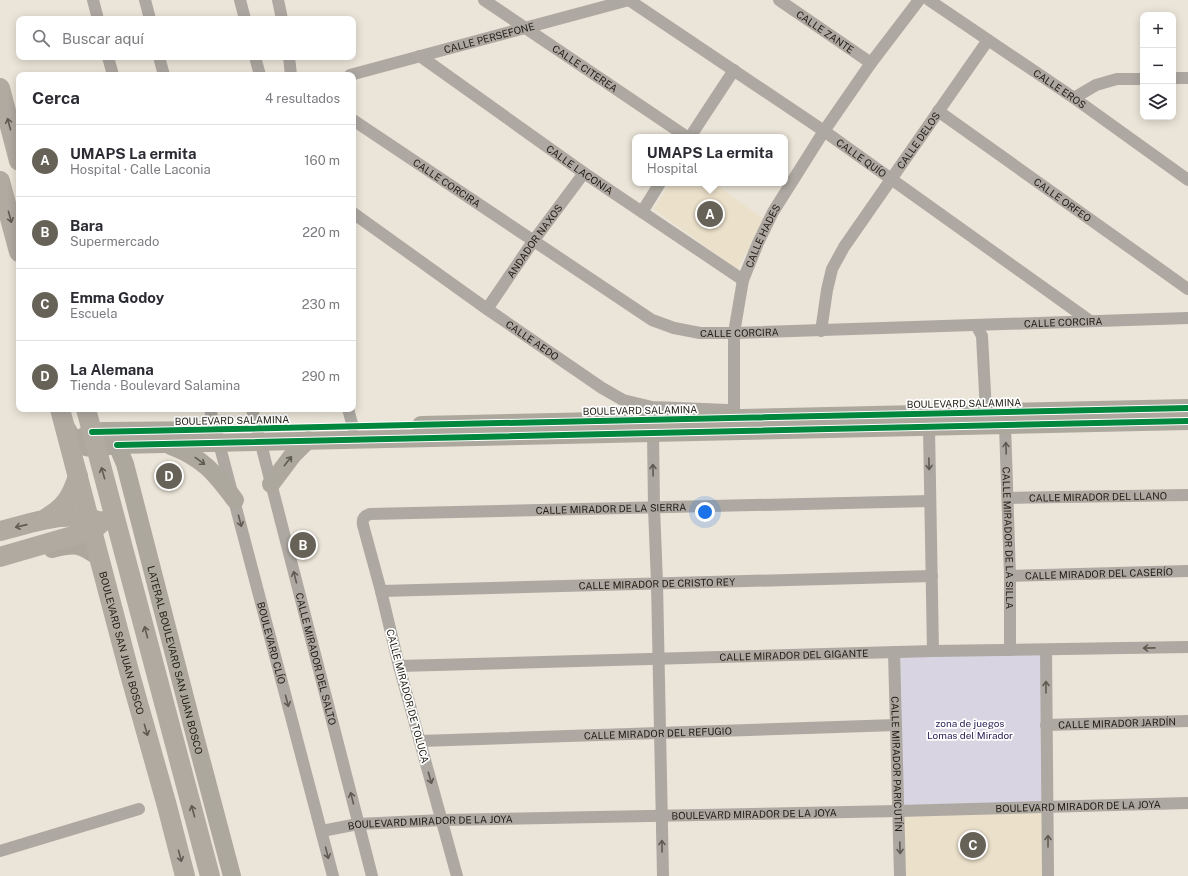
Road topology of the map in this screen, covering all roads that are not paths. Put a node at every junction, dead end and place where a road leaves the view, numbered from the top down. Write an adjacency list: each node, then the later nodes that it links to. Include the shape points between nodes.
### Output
1 (93, 0): 10 (street)
2 (145, 0): 11 (street)
3 (240, 0): 12 (street)
4 (278, 0): 13 (street)
5 (484, 0): 14 (street, CALLE CITEREA)
6 (629, 0): 14 (street, CALLE PERSEFONE); 22 (street, CALLE QUÍO)
7 (779, 0): 21 (street, CALLE ZANTE)
8 (919, 0): 21 (street, CALLE HADES)
9 (929, 0): 15 (street, CALLE EROS)
10 (97, 16)
11 (149, 16)
12 (244, 16)
13 (281, 16)
14 (526, 28): 16 (street, CALLE PERSEFONE); 36 (street, CALLE CITEREA)
15 (988, 40): 32 (street, CALLE EROS); 33 (street, CALLE DELOS)
16 (420, 56): 27 (street, CALLE PERSEFONE); 39 (street, CALLE LACONIA)
17 (109, 60): 23 (street)
18 (161, 60): 24 (street)
19 (256, 60): 25 (street)
20 (289, 60): 26 (street)
21 (871, 63): 35 (street, CALLE HADES)
22 (734, 70): 35 (street, CALLE QUÍO); 37 (street)
23 (111, 72)
24 (163, 72)
25 (259, 72)
26 (291, 72)
27 (356, 73)
28 (1176, 78): 29 (street)
29 (1188, 78)
30 (1140, 79): 32 (street, via 1117,79 1096,85)
31 (0, 88): 38 (main road, one-way to 31)
32 (1074, 98): 41 (street, CALLE EROS)
33 (938, 111): 40 (street, CALLE DELOS); 49 (street, CALLE ORFEO)
34 (356, 122): 46 (street, CALLE CORCIRA)
35 (824, 131): 40 (street, CALLE QUÍO); 48 (street, CALLE HADES, via 773,212)
36 (685, 134)
37 (691, 134)
38 (16, 144)
39 (584, 173): 44 (street, CALLE LACONIA); 46 (street, ANDADOR NAXOS)
40 (891, 180): 52 (street, CALLE QUÍO); 54 (street, CALLE DELOS, via 844,247 832,269)
41 (1188, 180)
42 (0, 181): 47 (main road, one-way to 47)
43 (658, 186): 44 (street)
44 (642, 212): 48 (street, CALLE LACONIA)
45 (356, 215): 50 (street, CALLE AEDO)
46 (534, 240): 50 (street, ANDADOR NAXOS); 55 (street, CALLE CORCIRA, via 652,320 700,333)
47 (16, 241)
48 (743, 280): 55 (street, CALLE HADES)
49 (1188, 289)
50 (487, 309): 61 (street, CALLE AEDO, via 602,388 624,400 652,407)
51 (1188, 318): 52 (street, CALLE CORCIRA)
52 (1090, 321): 53 (street, CALLE CORCIRA)
53 (976, 326): 54 (street, CALLE CORCIRA); 60 (street, via 982,336)
54 (821, 331): 55 (street, CALLE CORCIRA)
55 (734, 333): 61 (street, CALLE HADES)
56 (1188, 408): 60 (street, BOULEVARD SALAMINA)
57 (211, 412): 69 (street, BOULEVARD CLÍO)
58 (253, 412): 68 (street, CALLE MIRADOR DEL SALTO)
59 (349, 412): 65 (street)
60 (986, 412): 61 (street, BOULEVARD SALAMINA)
61 (734, 414): 65 (street, BOULEVARD SALAMINA)
62 (62, 417): 71 (main road, BOULEVARD SAN JUAN BOSCO); 71 (main road, via 79,433 85,432)
63 (1188, 421): 64 (street, BOULEVARD SALAMINA)
64 (1005, 425): 66 (street, BOULEVARD SALAMINA); 76 (street, CALLE MIRADOR DE LA SILLA, one-way to 64)
65 (353, 427): 68 (street, BOULEVARD SALAMINA)
66 (929, 427): 67 (street, BOULEVARD SALAMINA); 79 (street, one-way to 79)
67 (653, 433): 70 (street, BOULEVARD SALAMINA); 80 (street, one-way to 67)
68 (259, 435): 69 (street, BOULEVARD SALAMINA); 70 (street, BOULEVARD SALAMINA); 74 (street, CALLE MIRADOR DEL SALTO)
69 (218, 436): 71 (street, BOULEVARD SALAMINA); 72 (street, BOULEVARD SALAMINA); 78 (street, BOULEVARD CLÍO)
70 (308, 440): 74 (street, one-way to 70)
71 (85, 442): 73 (street, BOULEVARD SALAMINA); 77 (main road, BOULEVARD SAN JUAN BOSCO, one-way to 71); 82 (main road, via 72,494 60,510); 83 (main road, BOULEVARD SAN JUAN BOSCO)
72 (165, 444): 73 (street, BOULEVARD SALAMINA); 78 (street, one-way to 78, via 187,452 210,468)
73 (117, 445): 118 (street, LATERAL BOULEVARD SAN JUAN BOSCO, via 125,464)
74 (271, 484): 113 (street, CALLE MIRADOR DEL SALTO, one-way to 74)
75 (1188, 495): 76 (street, CALLE MIRADOR DEL LLANO)
76 (1008, 498): 91 (street, CALLE MIRADOR DE LA SILLA)
77 (110, 499): 83 (main road, via 106,515); 85 (main road, BOULEVARD SAN JUAN BOSCO)
78 (235, 500): 114 (street, BOULEVARD CLÍO, one-way to 114)
79 (930, 501): 80 (street, CALLE MIRADOR DE LA SIERRA); 90 (street)
80 (654, 508): 81 (street, CALLE MIRADOR DE LA SIERRA); 93 (street)
81 (365, 516): 94 (street, CALLE MIRADOR DE TOLUCA, via 362,520 363,525)
82 (42, 521): 83 (main road, via 68,516); 84 (main road, one-way to 84)
83 (95, 524): 85 (main road); 86 (main road); 87 (main road, BOULEVARD SAN JUAN BOSCO)
84 (0, 531)
85 (121, 538): 89 (main road, BOULEVARD SAN JUAN BOSCO)
86 (5, 555): 87 (street, via 26,555 76,545)
87 (100, 558): 92 (main road, BOULEVARD SAN JUAN BOSCO)
88 (1188, 571): 91 (street, CALLE MIRADOR DEL CASERÍO)
89 (131, 576): 92 (main road, via 125,569 113,566); 117 (main road, BOULEVARD SAN JUAN BOSCO, one-way to 89)
90 (932, 576): 93 (street, CALLE MIRADOR DE CRISTO REY); 96 (street)
91 (1010, 576): 97 (street, CALLE MIRADOR DE LA SILLA)
92 (106, 581): 116 (main road, BOULEVARD SAN JUAN BOSCO, one-way to 116)
93 (657, 582): 94 (street, CALLE MIRADOR DE CRISTO REY); 100 (street)
94 (381, 591): 101 (street, CALLE MIRADOR DE TOLUCA)
95 (1188, 647): 98 (street, CALLE MIRADOR DEL GIGANTE, one-way to 98)
96 (933, 650): 97 (street, CALLE MIRADOR DEL GIGANTE); 99 (street, CALLE MIRADOR DEL GIGANTE)
97 (1010, 650): 98 (street, CALLE MIRADOR DEL GIGANTE)
98 (1046, 650): 104 (street, one-way to 98)
99 (894, 652): 100 (street, CALLE MIRADOR DEL GIGANTE); 103 (street, CALLE MIRADOR PARICUTÍN)
100 (657, 658): 101 (street, CALLE MIRADOR DEL GIGANTE); 105 (street)
101 (399, 666): 106 (street, CALLE MIRADOR DE TOLUCA)
102 (1188, 721): 104 (street, CALLE MIRADOR JARDÍN)
103 (896, 725): 105 (street, CALLE MIRADOR DEL REFUGIO); 110 (street, CALLE MIRADOR PARICUTÍN)
104 (1046, 725): 108 (street)
105 (660, 734): 106 (street, CALLE MIRADOR DEL REFUGIO); 111 (street)
106 (420, 741): 112 (street, CALLE MIRADOR DE TOLUCA, one-way to 112)
107 (1188, 803): 108 (street, BOULEVARD MIRADOR DE LA JOYA)
108 (1047, 807): 110 (street, BOULEVARD MIRADOR DE LA JOYA); 124 (street, one-way to 108)
109 (139, 809): 115 (street)
110 (898, 811): 111 (street, BOULEVARD MIRADOR DE LA JOYA); 123 (street, CALLE MIRADOR PARICUTÍN, one-way to 123)
111 (662, 815): 112 (street, BOULEVARD MIRADOR DE LA JOYA); 122 (street, one-way to 111)
112 (442, 820): 113 (street, BOULEVARD MIRADOR DE LA JOYA); 121 (street, CALLE MIRADOR DE TOLUCA)
113 (358, 824): 114 (street, BOULEVARD MIRADOR DE LA JOYA); 120 (street, CALLE MIRADOR DEL SALTO)
114 (322, 831): 119 (street, BOULEVARD CLÍO, one-way to 119)
115 (0, 851)
116 (185, 876)
117 (210, 876)
118 (232, 876)
119 (333, 876)
120 (372, 876)
121 (457, 876)
122 (663, 876)
123 (900, 876)
124 (1048, 876)

